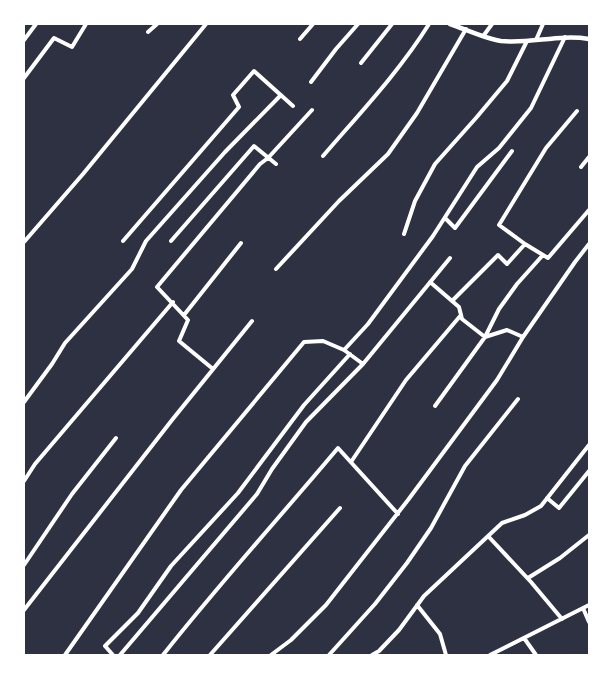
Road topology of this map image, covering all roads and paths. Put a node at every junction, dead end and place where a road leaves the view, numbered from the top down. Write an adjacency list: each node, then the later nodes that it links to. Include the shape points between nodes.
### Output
1 (36, 24): 18 (street)
2 (86, 24): 22 (street, via 72,47 54,38)
3 (157, 24): 13 (street)
4 (206, 24): 39 (street)
5 (313, 24): 16 (street)
6 (358, 24): 23 (street)
7 (392, 24): 21 (street)
8 (430, 24): 29 (street, via 382,88)
9 (450, 24): 12 (street)
10 (492, 24): 14 (street)
11 (543, 24): 19 (street)
12 (466, 29): 14 (street); 45 (street, via 388,154)
13 (148, 32)
14 (484, 36): 20 (street, via 500,41)
15 (566, 37): 17 (street); 19 (street); 35 (street, via 531,108 500,148 477,167)
16 (300, 39)
17 (589, 39)
18 (24, 40)
19 (536, 40): 20 (street)
20 (527, 41): 36 (street, via 507,81 435,164 415,201)
21 (361, 63)
22 (24, 78)
23 (311, 82)
24 (281, 95): 25 (street); 37 (street, via 254,71 232,95 239,107); 59 (street, via 224,152 146,241 132,269 65,343)
25 (293, 106)
26 (312, 110): 31 (street)
27 (577, 111): 41 (street, via 546,148 499,225)
28 (512, 151): 35 (street, via 455,228)
29 (323, 156)
30 (589, 157): 33 (street)
31 (268, 158): 32 (street); 38 (street, via 254,146); 48 (street, via 157,287)
32 (276, 164)
33 (581, 167)
34 (589, 210): 43 (street, via 548,258)
35 (445, 218): 54 (street, via 368,324)
36 (404, 234)
37 (123, 241)
38 (171, 241)
39 (24, 242)
40 (241, 243): 49 (street)
41 (525, 244): 43 (street); 47 (street, via 507,264 498,255)
42 (589, 244): 53 (street)
43 (543, 255): 52 (street, via 499,309)
44 (450, 258): 46 (street)
45 (276, 269)
46 (430, 282): 47 (street); 56 (street)
47 (452, 301): 50 (street)
48 (173, 302): 49 (street); 65 (street)
49 (184, 315): 57 (street, via 188,320 179,341)
50 (461, 315): 52 (street); 63 (street, via 406,380)
51 (252, 322): 57 (street)
52 (485, 337): 53 (street, via 506,330); 60 (street)
53 (523, 337): 68 (street, via 497,380)
54 (344, 350): 55 (street); 80 (street, via 322,341 304,342 180,490)
55 (350, 354): 56 (street); 81 (street, via 304,405 238,493 171,566 138,613 104,646)
56 (363, 364): 82 (street, via 306,422 257,494)
57 (213, 369): 76 (street)
58 (518, 400): 86 (street, via 465,466 407,563)
59 (24, 402)
60 (434, 406)
61 (116, 438): 71 (street, via 72,494)
62 (589, 445): 66 (street)
63 (351, 462): 68 (street); 83 (street, via 338,448)
64 (589, 472): 66 (street, via 559,508)
65 (24, 481)
66 (547, 498): 70 (street, via 541,506 502,523)
67 (340, 508): 84 (street)
68 (398, 514): 85 (street, via 326,605)
69 (589, 535): 72 (street)
70 (488, 536): 72 (street); 73 (street)
71 (24, 565)
72 (528, 578): 77 (street)
73 (417, 605): 87 (street, via 399,630); 88 (street, via 440,634)
74 (589, 605): 75 (street)
75 (583, 608): 77 (street); 78 (street)
76 (24, 610)
77 (562, 619): 79 (street)
78 (589, 622)
79 (524, 638): 89 (street); 90 (street)
80 (64, 655)
81 (113, 655)
82 (120, 655)
83 (163, 655)
84 (210, 655)
85 (271, 655)
86 (329, 655)
87 (372, 655)
88 (446, 655)
89 (490, 655)
90 (536, 655)

